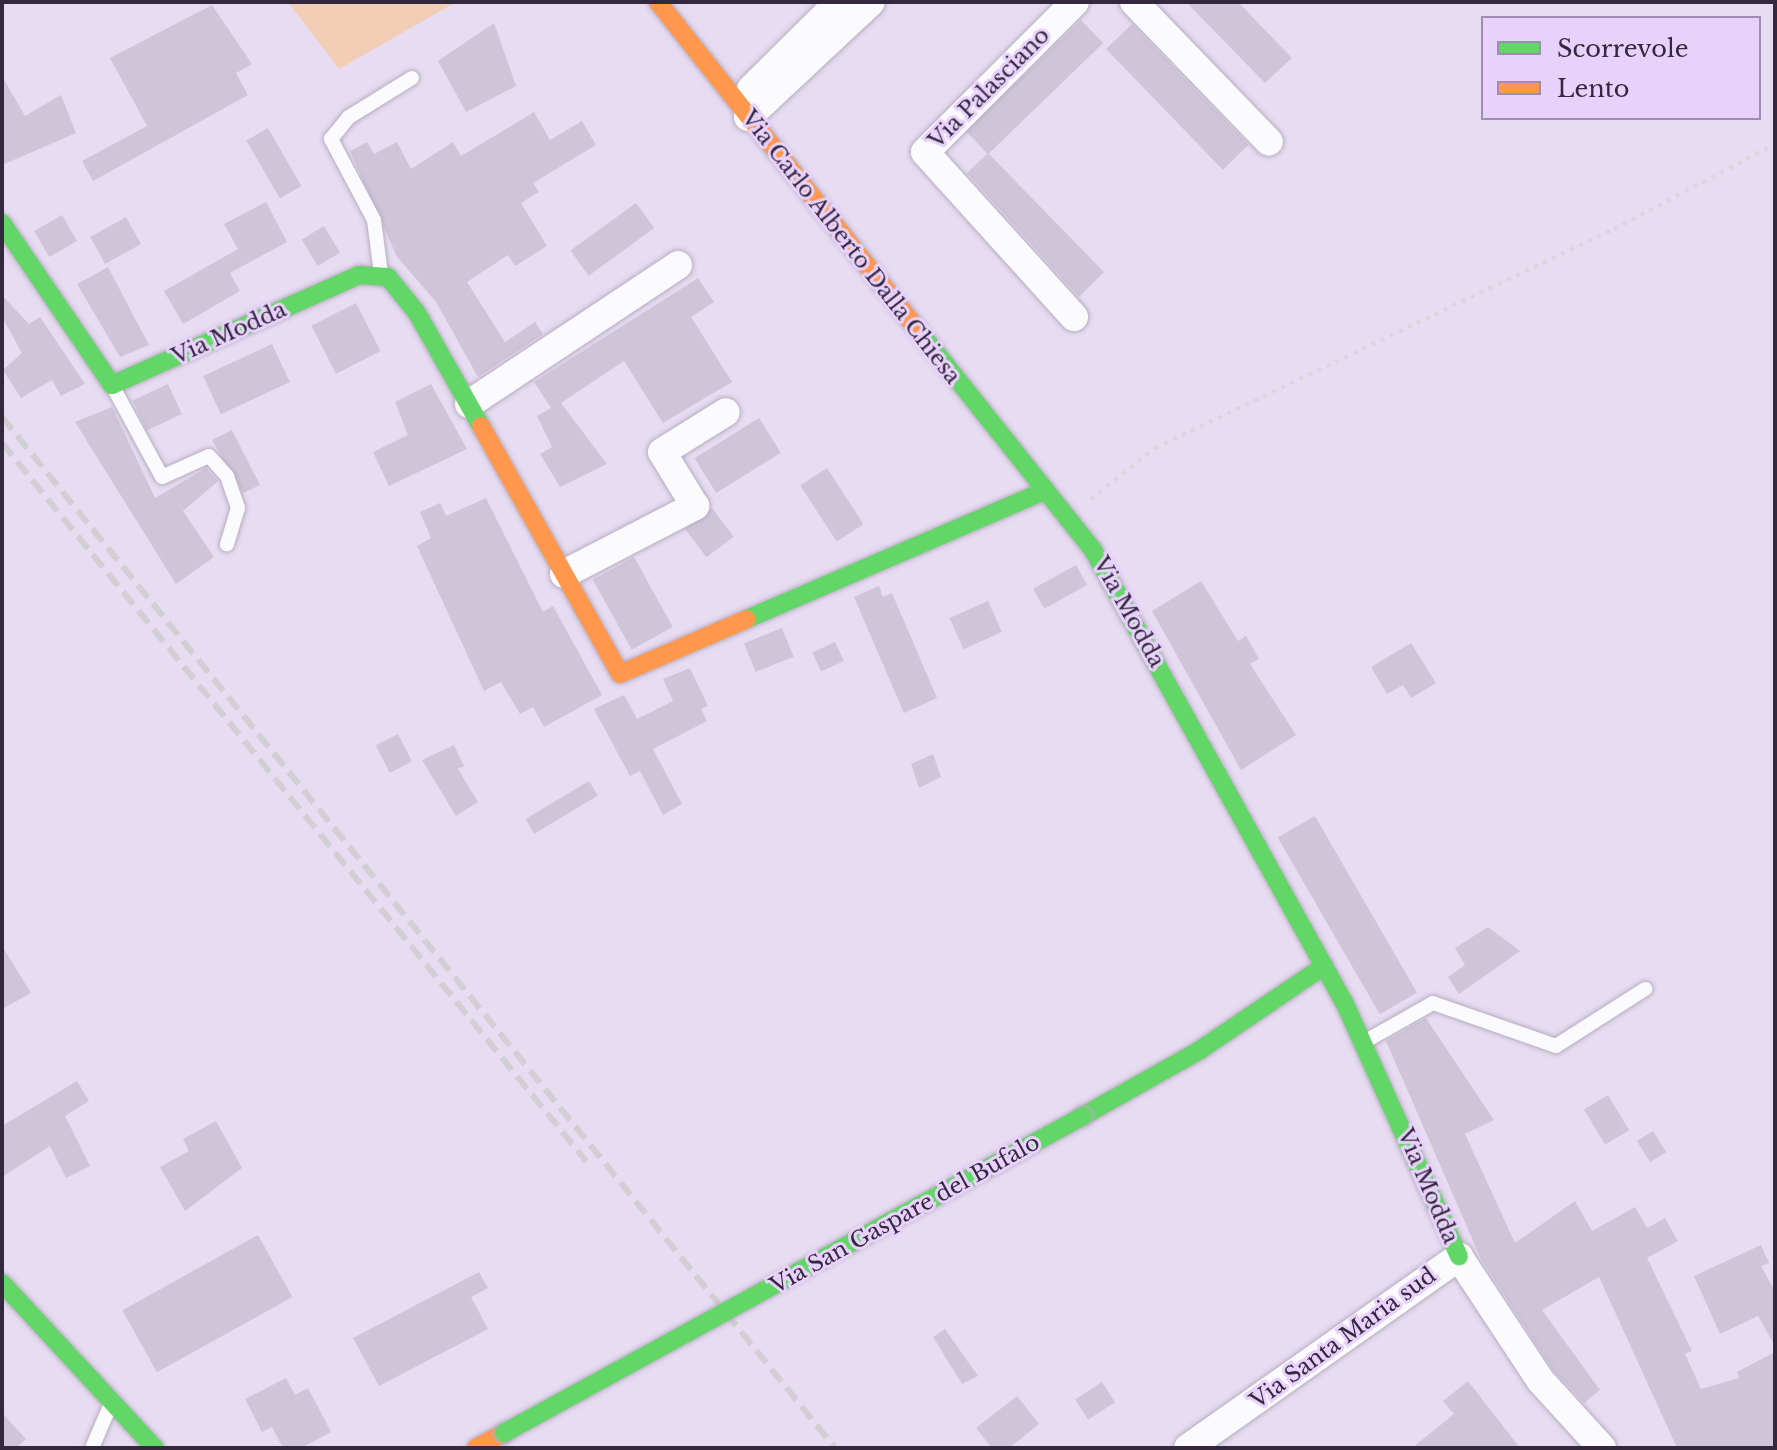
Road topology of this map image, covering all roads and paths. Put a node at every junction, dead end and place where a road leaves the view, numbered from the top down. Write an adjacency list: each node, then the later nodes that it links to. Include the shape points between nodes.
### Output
1 (658, 2): 7 (street, Via Carlo Alberto Dalla Chiesa)
2 (839, 2): 7 (street)
3 (871, 2): 7 (street)
4 (1075, 2): 13 (street, Via Palasciano, via 925,152)
5 (1134, 2): 8 (street)
6 (412, 78): 12 (lane, via 349,117 331,139 374,220)
7 (743, 110): 17 (street, Via Carlo Alberto Dalla Chiesa)
8 (1269, 142)
9 (1775, 144): 18 (path, via 1155,448 1106,482)
10 (2, 223): 14 (street)
11 (678, 265): 15 (street)
12 (381, 274): 14 (street, Via Modda, via 359,275); 15 (street, via 417,313)
13 (1074, 317)
14 (112, 385): 19 (lane, via 162,477 209,456 227,476 238,508)
15 (469, 404): 20 (street)
16 (726, 412): 20 (street, via 662,452 695,506)
17 (1044, 491): 18 (street, Via Modda); 20 (street, via 620,674)
18 (1076, 526): 21 (street, Via Modda)
19 (227, 544)
20 (564, 574)
21 (1324, 966): 23 (street, Via Modda); 29 (street, Via San Gaspare del Bufalo, bridge, via 1200,1050)
22 (1645, 989): 23 (lane, via 1556,1046 1433,1003)
23 (1364, 1042): 24 (street, Via Modda)
24 (1459, 1257): 30 (street, Via Santa Maria sud); 31 (street, Via Santa Maria sud, via 1540,1380)
25 (2, 1283): 26 (street)
26 (112, 1402): 27 (lane); 28 (street)
27 (92, 1448)
28 (155, 1448)
29 (476, 1448)
30 (1188, 1448)
31 (1602, 1448)

